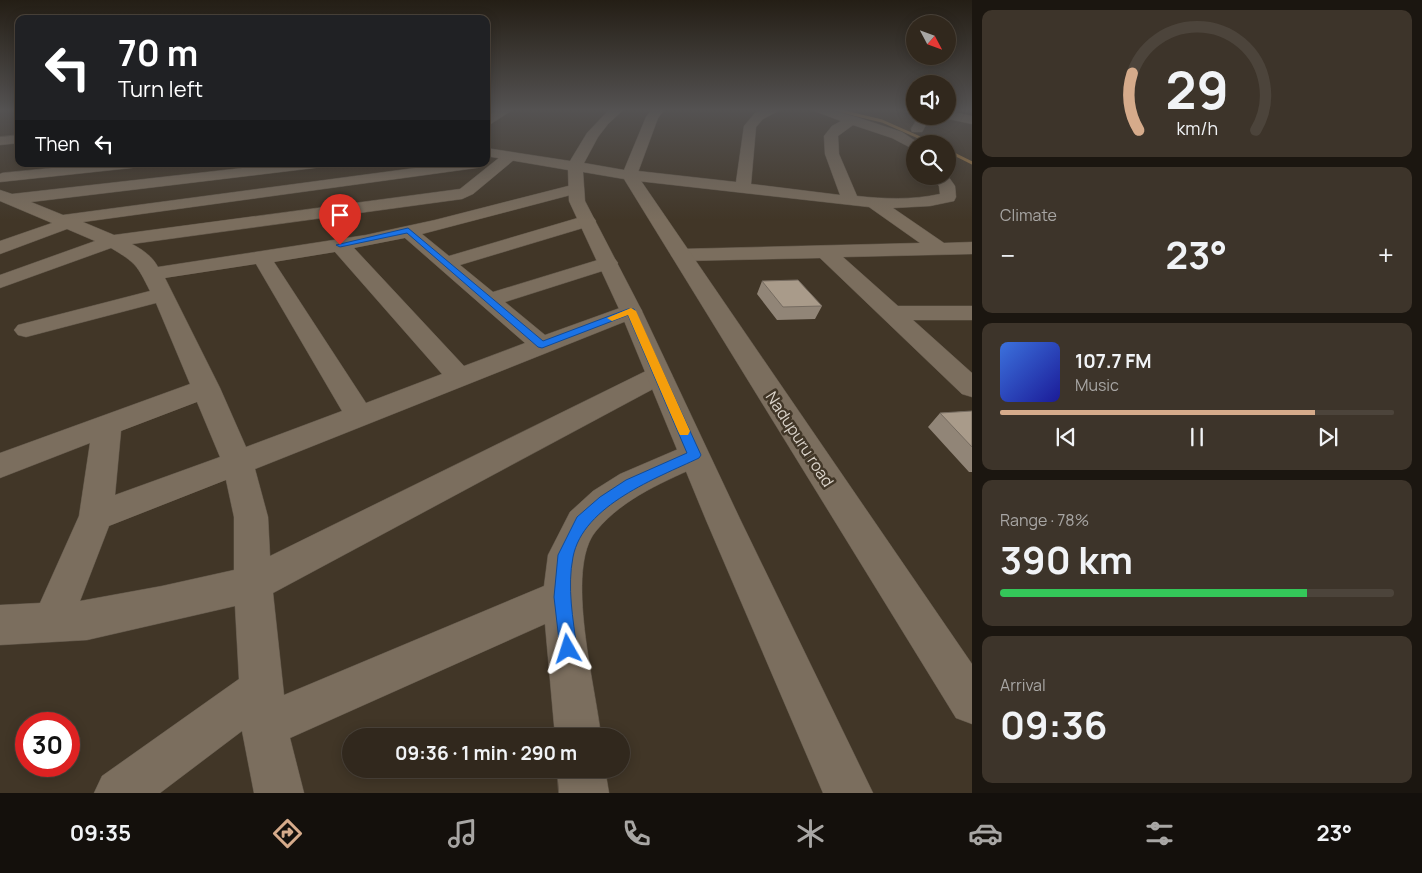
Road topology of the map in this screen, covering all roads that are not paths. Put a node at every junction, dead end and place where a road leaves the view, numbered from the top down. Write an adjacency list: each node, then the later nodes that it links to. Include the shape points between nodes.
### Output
1 (588, 146): 14 (street)
2 (640, 146): 13 (street)
3 (748, 146): 17 (street)
4 (832, 146): 19 (street)
5 (490, 153): 6 (street)
6 (508, 158): 7 (street); 14 (street); 18 (street)
7 (490, 161)
8 (13, 164): 16 (street)
9 (115, 167): 16 (street)
10 (263, 167): 12 (street)
11 (454, 167): 21 (street)
12 (178, 172): 16 (street); 21 (street)
13 (629, 175): 14 (street); 17 (street); 33 (street, Nadupuru road)
14 (575, 178): 22 (street, via 577,201); 24 (street, via 511,204)
15 (946, 185): 20 (street, via 948,197 934,201 908,204)
16 (3, 188): 23 (street)
17 (743, 188): 19 (street)
18 (462, 194): 24 (street); 26 (street)
19 (850, 200): 20 (street)
20 (871, 201): 31 (street)
21 (171, 206): 23 (street); 26 (street)
22 (587, 221): 35 (street); 36 (street)
23 (64, 222): 27 (street); 29 (street)
24 (436, 225): 25 (street)
25 (408, 231): 28 (street); 35 (street)
26 (164, 234): 27 (street)
27 (112, 241): 37 (street); 38 (street, via 137,255)
28 (340, 245): 34 (street); 46 (street)
29 (0, 248)
30 (972, 248): 31 (street)
31 (940, 249): 32 (street)
32 (826, 252): 33 (street); 41 (street)
33 (681, 255): 59 (street, Nadupuru road)
34 (261, 257): 38 (street); 49 (street)
35 (446, 263): 39 (street)
36 (608, 263): 39 (street); 40 (street)
37 (0, 282)
38 (158, 284): 43 (street); 47 (street)
39 (489, 300): 44 (street)
40 (631, 311): 44 (street); 45 (street)
41 (891, 312): 42 (street); 48 (street)
42 (972, 313)
43 (26, 330)
44 (542, 345): 46 (street)
45 (659, 375): 51 (street); 55 (street)
46 (459, 377): 49 (street)
47 (206, 388): 50 (street); 52 (street)
48 (972, 388)
49 (359, 415): 52 (street)
50 (107, 426): 53 (street); 54 (street)
51 (694, 455): 56 (street, via 631,484 582,522 566,555); 66 (street)
52 (238, 463): 54 (street); 55 (street, via 251,517)
53 (0, 466)
54 (96, 516): 57 (street)
55 (253, 584): 57 (street, via 87,620); 60 (street)
56 (562, 597): 60 (street); 61 (street)
57 (52, 621): 58 (street)
58 (0, 625)
59 (972, 702)
60 (263, 708): 63 (street); 64 (street)
61 (577, 728)
62 (582, 778): 65 (street)
63 (119, 793)
64 (279, 793)
65 (584, 793)
66 (848, 793)

